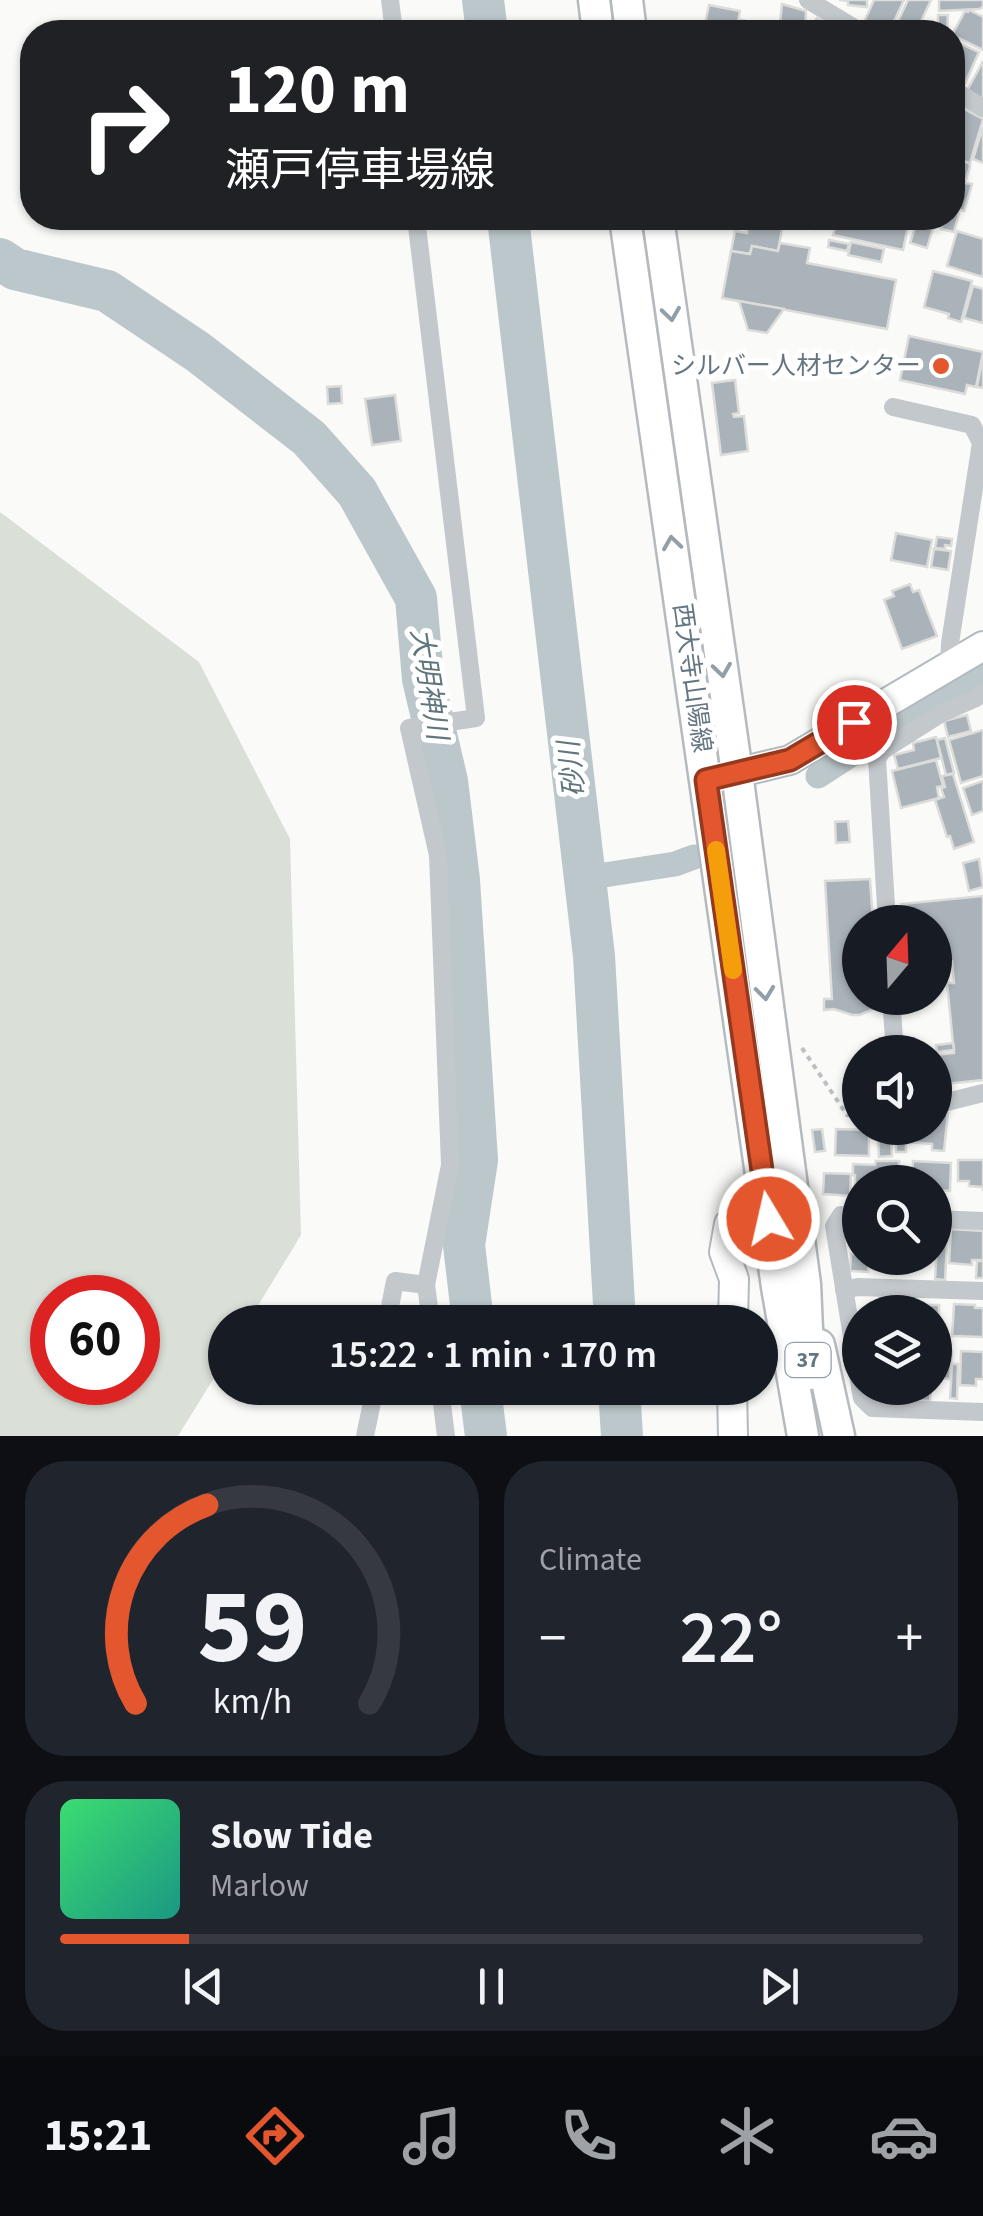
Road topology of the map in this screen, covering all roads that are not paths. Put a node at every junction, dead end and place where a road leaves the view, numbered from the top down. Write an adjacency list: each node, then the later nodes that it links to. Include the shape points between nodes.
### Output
1 (808, 0): 2 (street)
2 (841, 20)
3 (417, 230): 20 (street, via 476,718 409,728 438,855 450,1165)
4 (627, 230): 11 (main road, 西大寺山陽線 / 37, one-way to 4)
5 (660, 230): 10 (main road, 西大寺山陽線 / 37, one-way to 10)
6 (893, 407): 8 (street, via 972,425 981,443)
7 (982, 649): 8 (main road)
8 (950, 666): 10 (main road, via 790,760)
9 (983, 692): 12 (street, via 882,750 877,760)
10 (737, 773): 11 (main road); 19 (main road, 西大寺山陽線 / 37, one-way to 19)
11 (706, 780): 16 (main road, 西大寺山陽線 / 37)
12 (886, 905)
13 (983, 1093): 14 (street)
14 (952, 1101)
15 (842, 1215): 21 (street, via 834,1226)
16 (769, 1219): 26 (main road, via 730,1224 724,1252 734,1279); 35 (main road, 西大寺山陽線 / 37)
17 (952, 1220): 18 (street)
18 (983, 1221)
19 (805, 1284): 36 (main road, 西大寺山陽線 / 37); 37 (main road)
20 (426, 1285): 24 (street, via 395,1281); 25 (street)
21 (844, 1290): 22 (street); 23 (street)
22 (983, 1292)
23 (845, 1295)
24 (390, 1305)
25 (429, 1305)
26 (733, 1305)
27 (371, 1405): 32 (street)
28 (442, 1405): 33 (street)
29 (732, 1405): 34 (main road)
30 (869, 1405): 31 (street)
31 (983, 1412)
32 (365, 1436)
33 (446, 1436)
34 (733, 1436)
35 (803, 1436)
36 (812, 1436)
37 (839, 1436)

